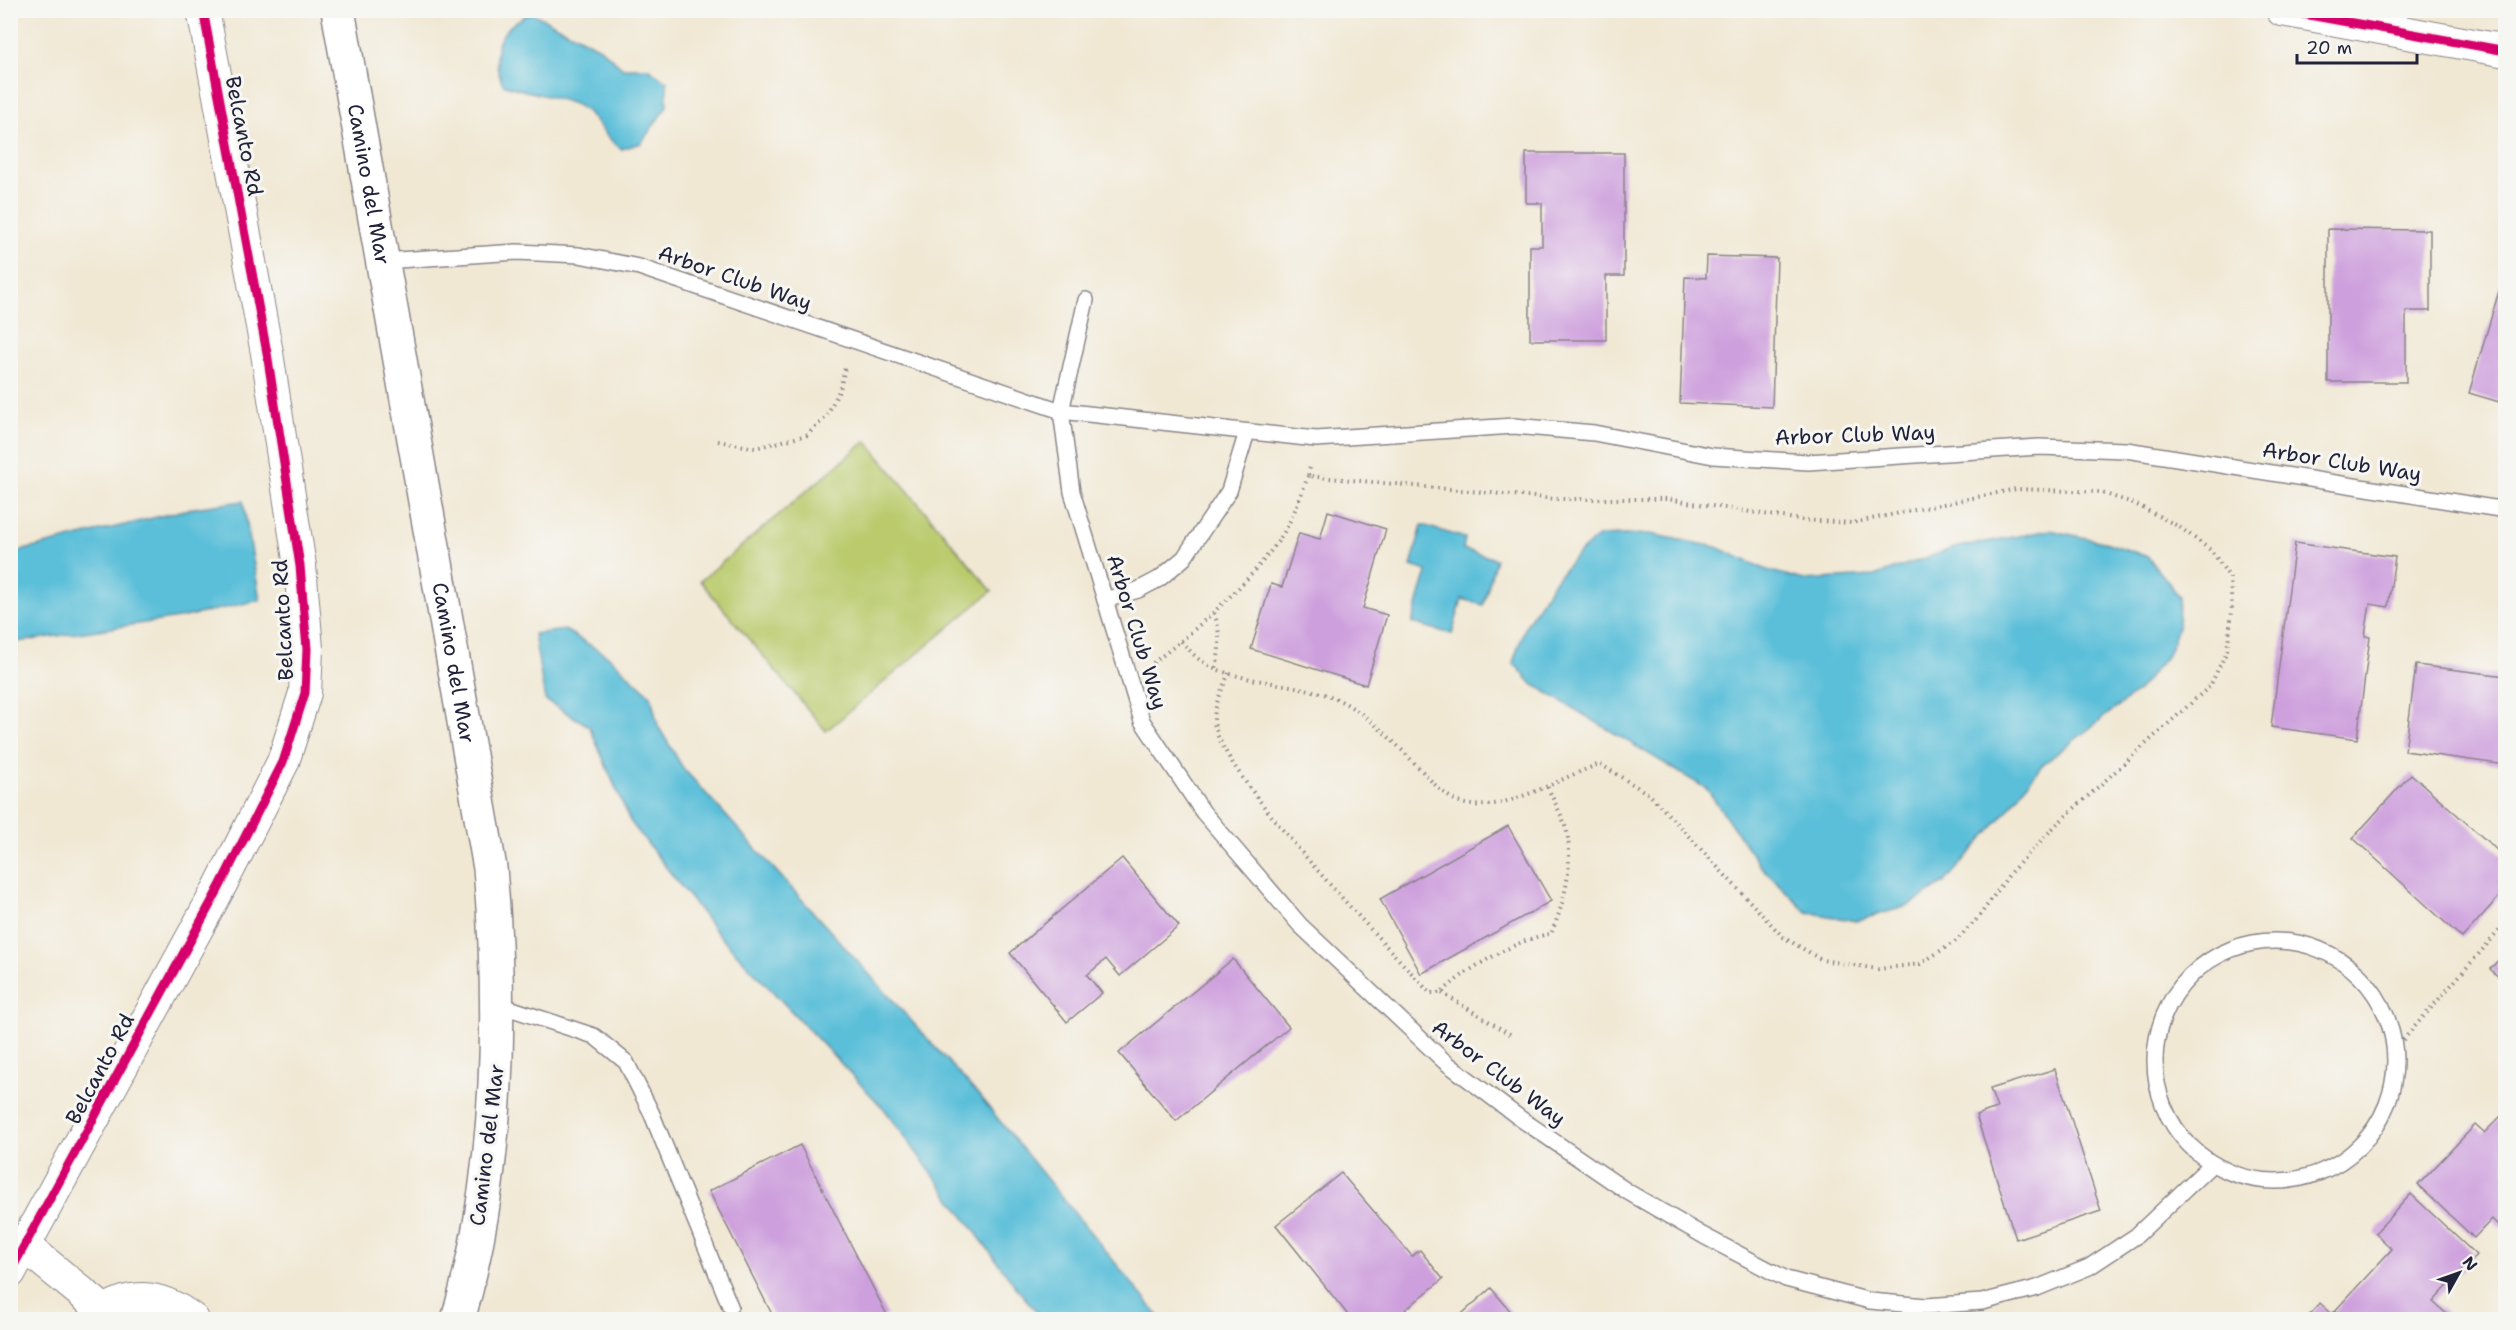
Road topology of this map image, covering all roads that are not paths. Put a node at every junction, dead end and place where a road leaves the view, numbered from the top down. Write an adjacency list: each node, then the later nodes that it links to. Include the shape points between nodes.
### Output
1 (203, 10): 13 (street, Belcanto Rd, via 267,353 300,566 307,649 305,693 283,762)
2 (338, 10): 5 (street, Camino del Mar)
3 (2282, 10): 4 (street)
4 (2505, 51)
5 (383, 261): 7 (lane, Arbor Club Way, via 517,252 579,255 639,267); 11 (street, Camino del Mar, via 485,829 497,947)
6 (1086, 300): 7 (lane)
7 (1061, 411): 8 (lane, Arbor Club Way); 10 (lane, Arbor Club Way, via 1072,492)
8 (1247, 432): 9 (lane, Arbor Club Way, via 1316,439 1514,426 1594,433 1713,456 1808,462 2040,447 2126,450); 10 (lane, via 1229,491 1184,558 1138,591)
9 (2505, 510)
10 (1105, 600): 12 (lane, Arbor Club Way, via 1142,721 1203,812 1300,925 1444,1061 1521,1119 1628,1192 1786,1279 1870,1301 1926,1306 1982,1302 2037,1288 2089,1267 2136,1236)
11 (497, 1004): 14 (lane, via 594,1036 626,1062 651,1112); 17 (street, Camino del Mar, via 497,1067 486,1186)
12 (2212, 1164): 12 (lane, via 2183,1140 2163,1108 2154,1071 2156,1033 2171,999 2195,969 2227,949 2264,940 2301,942 2336,957 2366,981 2386,1013 2395,1049 2394,1085 2382,1118 2362,1146 2333,1167 2294,1181 2251,1180)
13 (18, 1259): 15 (street, Belcanto Rd)
14 (730, 1306)
15 (98, 1315): 16 (street, Belcanto Rd, via 124,1300 148,1298 172,1305)
16 (193, 1320)
17 (458, 1320)

